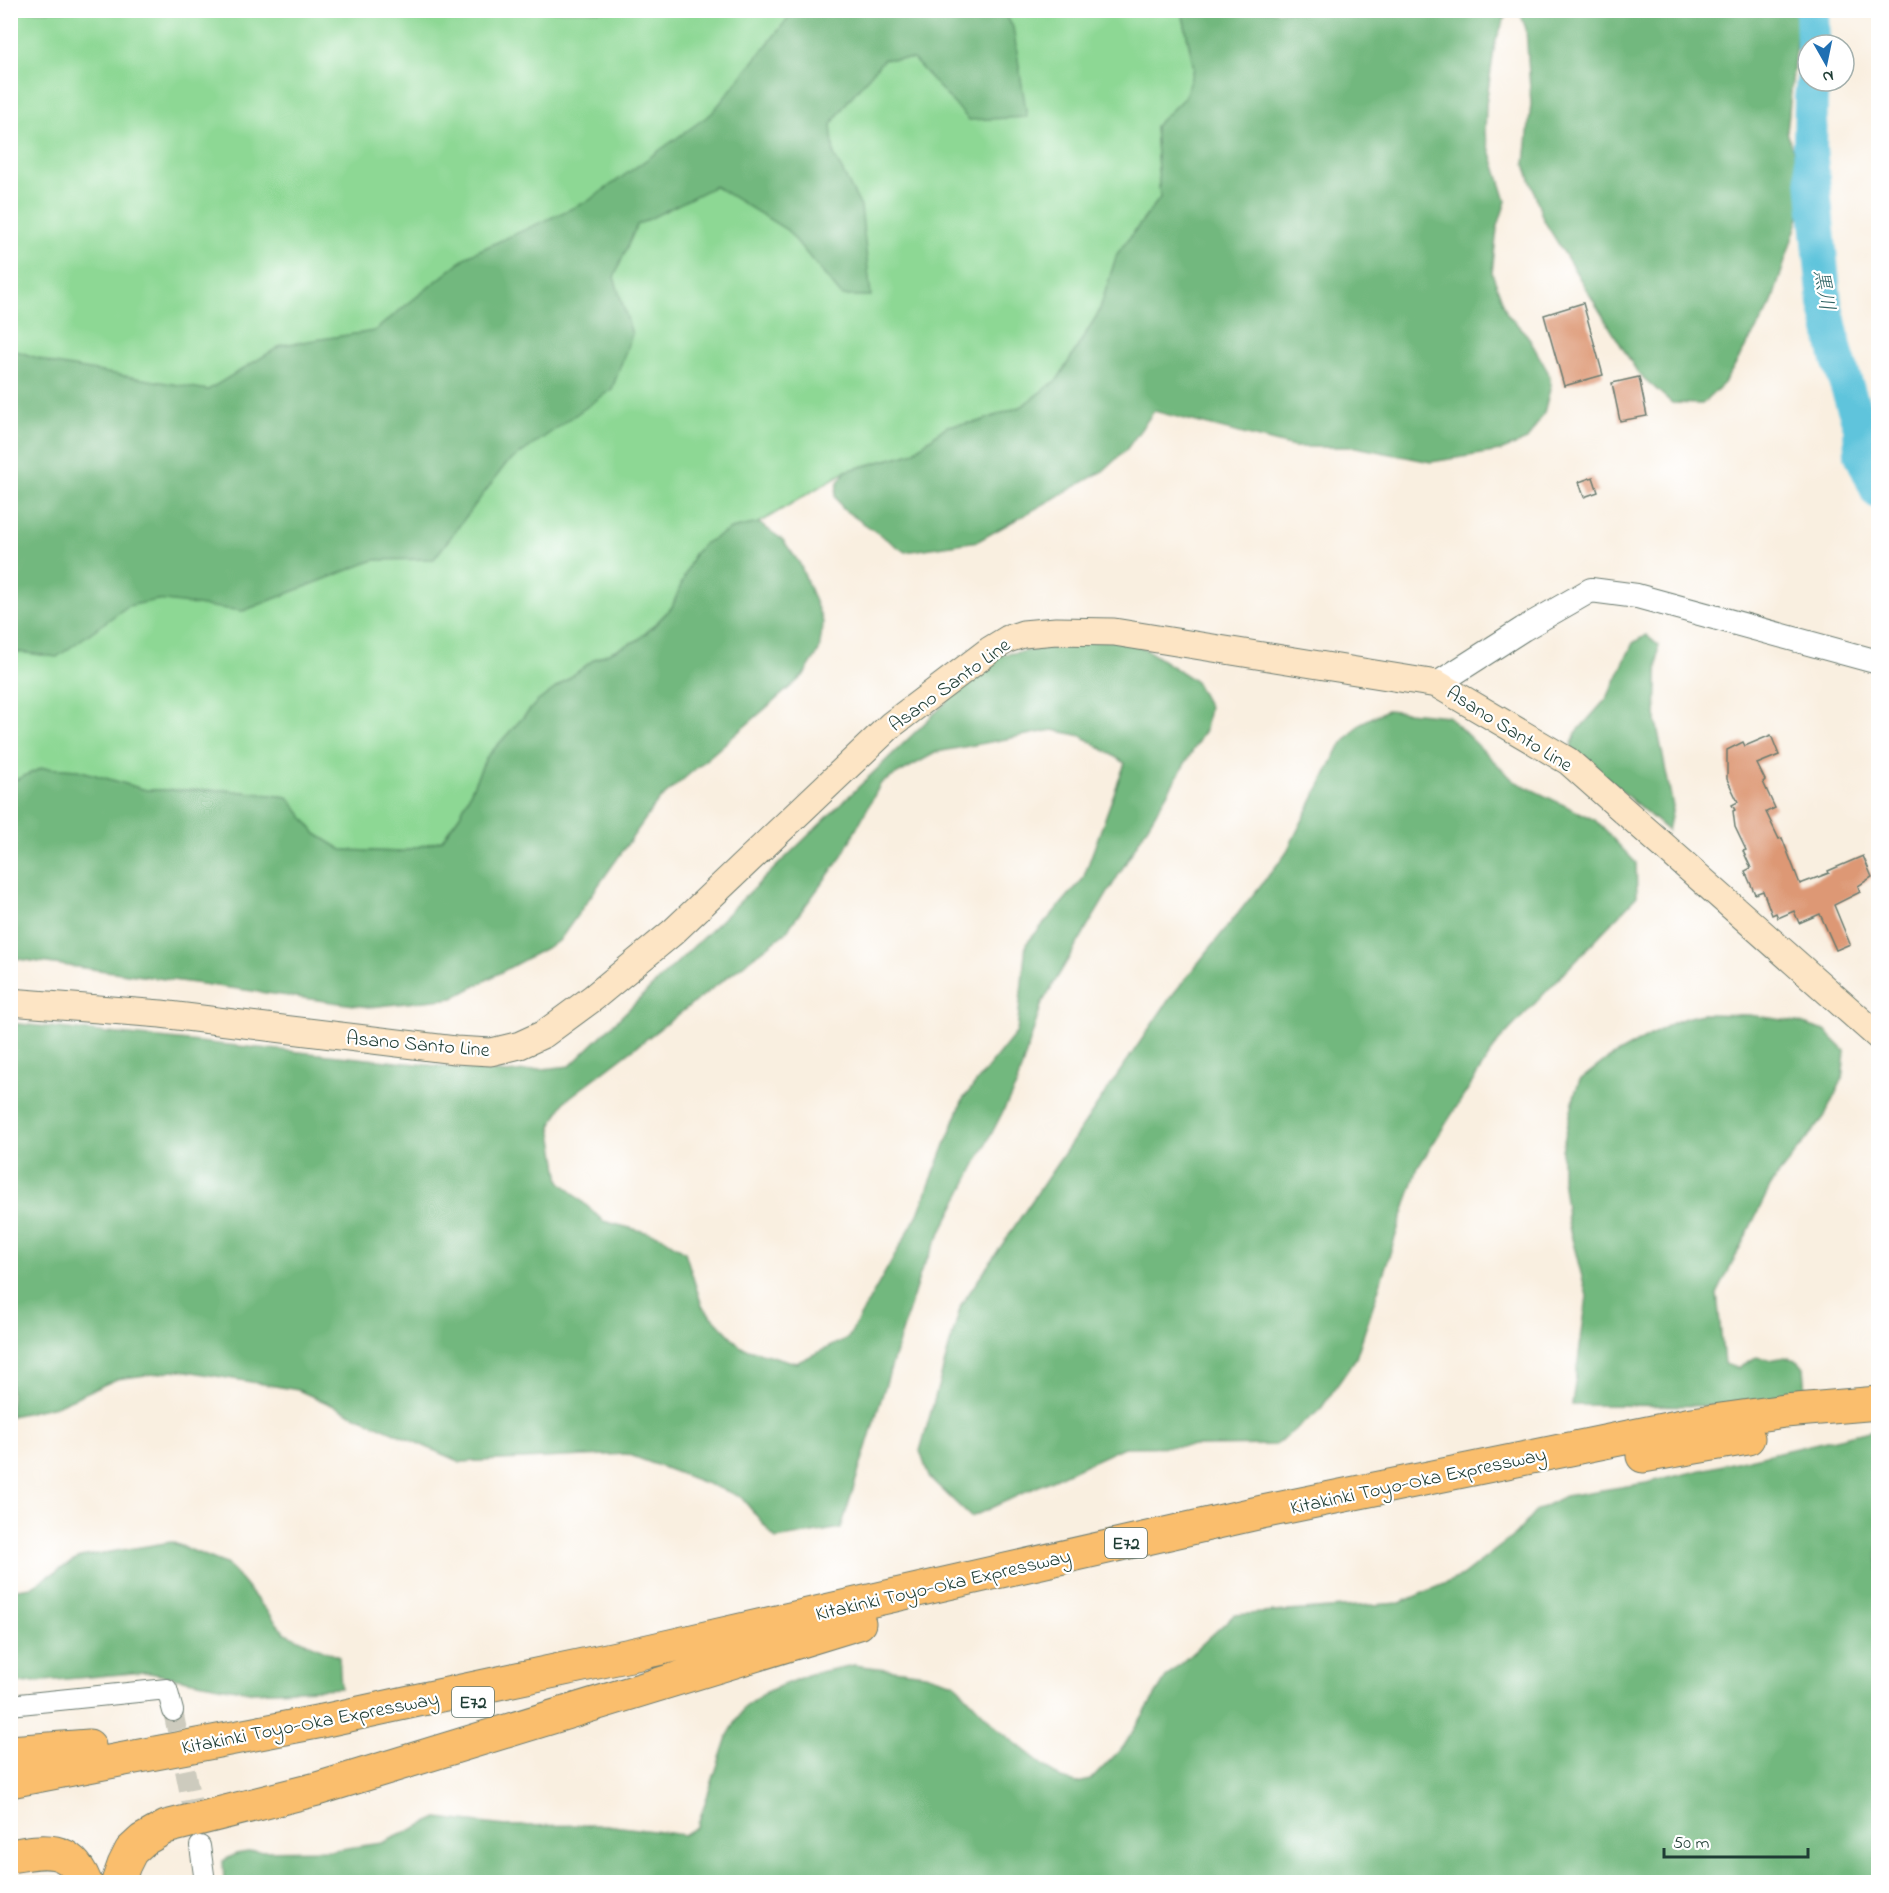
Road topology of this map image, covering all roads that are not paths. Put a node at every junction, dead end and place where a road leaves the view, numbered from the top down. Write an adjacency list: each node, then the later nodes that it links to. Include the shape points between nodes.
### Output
1 (1878, 662): 2 (street, via 1637,596 1591,590)
2 (1437, 684): 3 (main road, Asano Santo Line, via 1114,632 1056,631 1008,639 891,725 673,932 593,998 544,1034 491,1052 161,1014); 4 (main road, Asano Santo Line, via 1568,761)
3 (10, 1002)
4 (1878, 1036)
5 (1878, 1403): 9 (highway, Kitakinki Toyo-Oka Expressway / E72, via 1681,1426 1262,1512)
6 (1878, 1414): 7 (highway, Kitakinki Toyo-Oka Expressway / E72, via 1265,1526)
7 (933, 1601): 13 (highway, Kitakinki Toyo-Oka Expressway / E72, via 429,1712); 17 (highway, via 339,1783 166,1827 131,1851)
8 (10, 1705): 10 (street, via 167,1689)
9 (378, 1709): 11 (highway, via 74,1748); 12 (highway, Kitakinki Toyo-Oka Expressway / E72)
10 (172, 1711)
11 (10, 1752)
12 (10, 1780)
13 (10, 1793)
14 (200, 1846): 18 (street)
15 (10, 1856): 16 (highway, via 51,1852 63,1856 73,1862)
16 (85, 1882)
17 (118, 1882)
18 (205, 1882)

